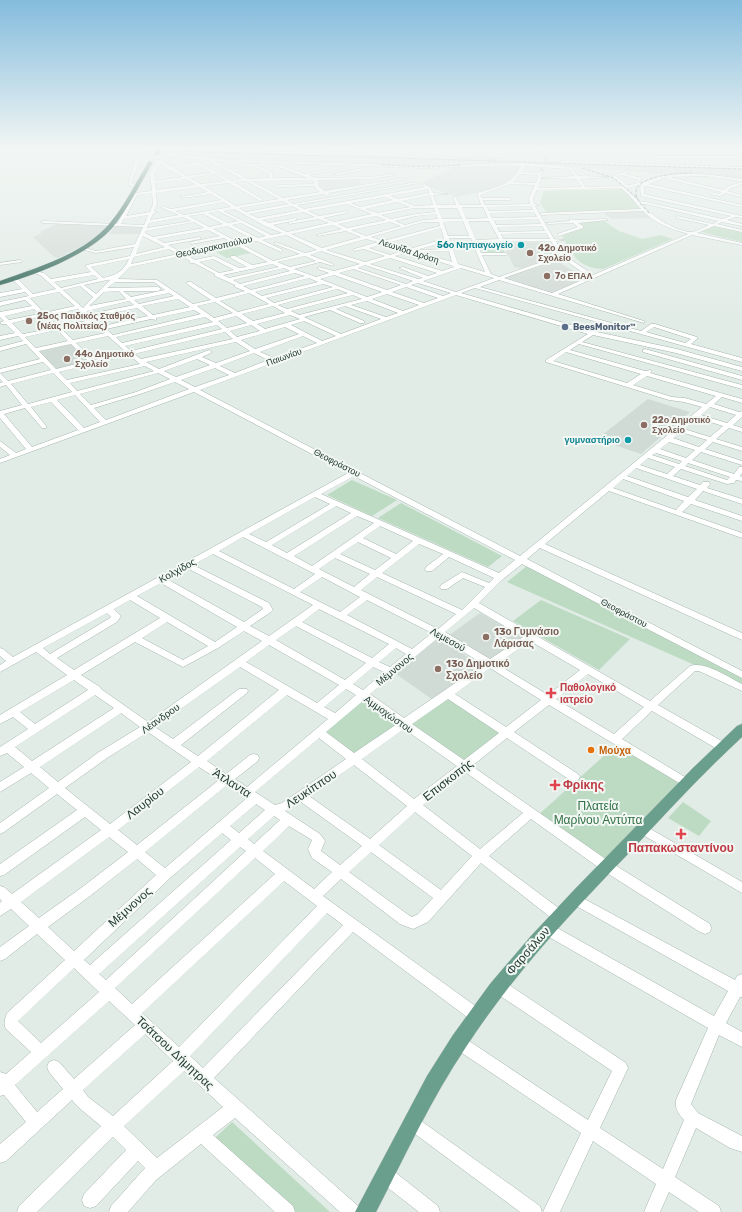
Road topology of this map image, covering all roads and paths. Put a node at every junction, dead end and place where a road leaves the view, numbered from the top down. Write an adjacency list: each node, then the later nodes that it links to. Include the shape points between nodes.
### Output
1 (639, 203): 43 (street)
2 (124, 204): 87 (highway)
3 (130, 204): 60 (street)
4 (155, 204): 45 (street)
5 (182, 204): 34 (street, via 163,207)
6 (209, 204): 34 (street)
7 (229, 204): 31 (street)
8 (261, 204): 31 (street)
9 (273, 204): 32 (street)
10 (290, 204): 22 (street, Λεωνίδα Δρόση)
11 (306, 204): 22 (street)
12 (317, 204): 27 (street)
13 (344, 204): 27 (street)
14 (348, 204): 33 (street)
15 (385, 204): 33 (street)
16 (405, 204): 28 (street)
17 (649, 204): 29 (street)
18 (681, 204): 30 (street)
19 (702, 204): 30 (street)
20 (732, 204): 26 (street)
21 (534, 205): 25 (street, Θεοδωρακοπούλου); 41 (street); 56 (street)
22 (294, 206): 32 (street); 37 (street, Λεωνίδα Δρόση)
23 (436, 206): 24 (street, Θεοδωρακοπούλου); 28 (street, Θεοδωρακοπούλου); 49 (street)
24 (459, 206): 25 (street, Θεοδωρακοπούλου); 66 (street)
25 (483, 206): 40 (street)
26 (742, 206)
27 (323, 207): 37 (street); 48 (street)
28 (414, 207): 53 (street, Θεοδωρακοπούλου)
29 (667, 207): 36 (street); 38 (street)
30 (693, 207): 38 (street); 57 (street)
31 (236, 208): 35 (street); 51 (street)
32 (280, 208): 47 (street); 51 (street)
33 (360, 208): 39 (street); 53 (street)
34 (170, 210): 45 (street); 55 (street)
35 (219, 210): 46 (street); 75 (street)
36 (660, 210)
37 (304, 211): 47 (street); 61 (street, Λεωνίδα Δρόση)
38 (682, 211): 44 (street)
39 (344, 212): 48 (street); 62 (street)
40 (487, 212): 41 (street); 67 (street)
41 (536, 212): 56 (street)
42 (595, 212): 43 (street); 50 (street); 76 (street, via 606,220)
43 (648, 212): 84 (street)
44 (688, 212): 58 (street); 71 (street)
45 (151, 213): 60 (street); 96 (street)
46 (204, 213): 55 (street); 80 (street)
47 (290, 213): 52 (street)
48 (335, 213): 61 (street)
49 (438, 213): 69 (street); 70 (street)
50 (562, 213): 56 (street); 76 (street)
51 (245, 214): 65 (street)
52 (284, 214): 65 (street); 73 (street)
53 (376, 214): 62 (street, Θεοδωρακοπούλου); 69 (street)
54 (742, 214): 57 (street)
55 (185, 216): 72 (street); 96 (street)
56 (541, 216): 67 (street); 81 (street)
57 (735, 216): 59 (street); 71 (street)
58 (678, 217): 64 (street); 68 (street)
59 (742, 217)
60 (122, 218): 88 (street)
61 (319, 218): 73 (street); 78 (street, Λεωνίδα Δρόση)
62 (359, 218): 78 (street, Θεοδωρακοπούλου); 79 (street)
63 (661, 218): 84 (street)
64 (686, 218): 77 (street); 84 (street)
65 (259, 219): 82 (street)
66 (464, 219): 67 (street); 70 (street); 128 (street)
67 (490, 219): 91 (street)
68 (672, 219)
69 (390, 220): 79 (street); 89 (street)
70 (441, 220): 89 (street); 90 (street)
71 (722, 220): 85 (street); 86 (street)
72 (195, 221): 93 (street); 96 (street)
73 (293, 221): 82 (street); 97 (street)
74 (43, 222): 87 (street)
75 (242, 222): 80 (street); 92 (street)
76 (574, 222): 81 (street); 121 (street, via 580,227)
77 (704, 222): 85 (street); 102 (street)
78 (332, 223): 97 (street, Θεοδωρακοπούλου); 98 (street, Λεωνίδα Δρόση)
79 (372, 223): 83 (street); 99 (street, via 380,227)
80 (228, 224): 93 (street); 100 (street)
81 (546, 224): 91 (street); 106 (street); 121 (street)
82 (267, 225): 94 (street)
83 (364, 225): 98 (street); 99 (street)
84 (672, 225): 102 (street)
85 (714, 225): 103 (street); 110 (street)
86 (742, 225)
87 (110, 226): 88 (street); 141 (highway, via 99,238)
88 (118, 226): 96 (street)
89 (405, 226): 95 (street)
90 (443, 226): 108 (street); 134 (street)
91 (494, 226): 109 (street)
92 (253, 227): 100 (street); 101 (street)
93 (208, 228): 104 (street); 112 (street)
94 (273, 228): 101 (street); 107 (street)
95 (398, 228): 105 (street); 108 (street)
96 (144, 229): 104 (street, via 178,226); 115 (street); 129 (street)
97 (305, 229): 107 (street, Θεοδωρακοπούλου); 118 (street)
98 (346, 229): 114 (street, Λεωνίδα Δρόση); 118 (street)
99 (374, 229): 105 (street)
100 (238, 230): 117 (street)
101 (259, 230): 111 (street)
102 (684, 230): 110 (street)
103 (742, 231)
104 (188, 232): 115 (street); 116 (street)
105 (382, 232): 114 (street)
106 (549, 232): 109 (street); 121 (street)
107 (284, 233): 111 (street, Θεοδωρακοπούλου); 120 (street)
108 (415, 233): 119 (street); 123 (street)
109 (498, 233): 125 (street)
110 (694, 234): 137 (street); 191 (street, via 608,270)
111 (269, 236): 117 (street, Θεοδωρακοπούλου)
112 (224, 237): 124 (street); 130 (street)
113 (336, 237): 118 (street)
114 (365, 237): 127 (street); 132 (street, Λεωνίδα Δρόση)
115 (152, 238): 129 (street); 138 (street)
116 (198, 238): 122 (street); 124 (street)
117 (256, 238): 130 (street, Θεοδωρακοπούλου); 139 (street)
118 (319, 238)
119 (399, 238): 132 (street); 140 (street)
120 (298, 239): 131 (street); 136 (street)
121 (558, 239): 125 (street); 168 (street)
122 (184, 240): 135 (street); 138 (street)
123 (440, 240): 133 (street); 134 (street)
124 (203, 241): 135 (street)
125 (502, 241): 128 (street)
126 (315, 242): 136 (street)
127 (341, 242): 146 (street); 147 (street)
128 (474, 242): 134 (street); 134 (street); 156 (street)
129 (139, 243): 150 (street); 158 (street)
130 (235, 243): 145 (street, Θεοδωρακοπούλου); 152 (street)
131 (277, 243): 139 (street); 144 (street)
132 (382, 243): 143 (street); 148 (street, Λεωνίδα Δρόση)
133 (433, 243): 134 (street); 140 (street)
134 (449, 243): 148 (street); 179 (street)
135 (190, 244): 145 (street)
136 (309, 244): 146 (street)
137 (742, 244)
138 (162, 245): 142 (street)
139 (269, 245): 149 (street)
140 (424, 245): 148 (street)
141 (83, 248): 150 (street); 185 (highway)
142 (169, 248): 154 (street); 158 (street)
143 (364, 248): 147 (street); 151 (street)
144 (290, 249): 149 (street); 160 (street)
145 (200, 250): 154 (street, Θεοδωρακοπούλου)
146 (322, 250): 160 (street); 167 (street)
147 (356, 250): 151 (street, via 366,254)
148 (407, 250): 164 (street); 179 (street, Λεωνίδα Δρόση)
149 (281, 251): 153 (street)
150 (99, 252): 166 (street)
151 (373, 252): 164 (street)
152 (253, 253): 155 (street); 163 (street)
153 (274, 253)
154 (179, 254): 171 (street); 177 (street, Θεοδωρακοπούλου)
155 (246, 254)
156 (479, 254): 157 (street); 194 (street)
157 (506, 254)
158 (133, 255): 166 (street); 177 (street)
159 (267, 255): 163 (street)
160 (303, 255): 170 (street); 172 (street)
161 (360, 255): 167 (street)
162 (240, 256): 165 (street)
163 (260, 256): 172 (street)
164 (389, 256): 174 (street); 175 (street)
165 (233, 257): 169 (street); 178 (street)
166 (104, 259): 189 (street, via 87,267)
167 (349, 259): 174 (street); 176 (street)
168 (567, 259): 183 (street); 191 (street); 201 (street, Παιωνίου, via 552,260)
169 (220, 260): 171 (street, via 214,257); 184 (street)
170 (320, 261): 176 (street); 180 (street)
171 (192, 262): 193 (street)
172 (272, 262): 178 (street); 180 (street)
173 (0, 264): 185 (street, Θεοφράστου, via 18,259)
174 (364, 264): 181 (street); 188 (street)
175 (414, 264): 182 (street); 190 (street)
176 (331, 265): 192 (street, via 320,268)
177 (128, 266): 197 (street)
178 (251, 267): 184 (street); 187 (street)
179 (458, 267): 190 (street); 194 (street, Λεωνίδα Δρόση)
180 (286, 268): 186 (street); 187 (street)
181 (354, 268): 192 (street); 211 (street)
182 (401, 268): 188 (street); 198 (street)
183 (585, 268): 191 (street); 191 (street)
184 (239, 270): 193 (street)
185 (30, 271): 199 (highway); 204 (street, Θεοφράστου, via 41,273)
186 (295, 271): 195 (street); 196 (street)
187 (260, 272): 195 (street); 203 (street)
188 (388, 272): 205 (street)
189 (94, 273): 202 (street); 204 (street)
190 (442, 273): 198 (street)
191 (594, 273): 230 (street)
192 (335, 274): 200 (street); 225 (street)
193 (217, 276): 203 (street)
194 (489, 276): 201 (street, Λεωνίδα Δρόση)
195 (271, 277): 213 (street)
196 (308, 277): 200 (street); 209 (street)
197 (115, 278): 202 (street); 219 (street); 221 (street, via 152,280)
198 (429, 278): 205 (street)
199 (9, 279): 207 (highway); 217 (street, via 17,281)
200 (315, 279): 206 (street)
201 (497, 279): 212 (street, Λεωνίδα Δρόση); 214 (street, Παιωνίου)
202 (102, 280): 210 (street)
203 (227, 280): 213 (street)
204 (50, 281): 218 (street, Θεοφράστου)
205 (417, 281): 211 (street); 228 (street)
206 (322, 282): 216 (street); 222 (street)
207 (0, 283)
208 (189, 283): 239 (street)
209 (277, 284): 222 (street); 224 (street)
210 (81, 285): 218 (street); 232 (street)
211 (405, 285): 225 (street); 236 (street)
212 (517, 285): 215 (street); 230 (street, Λεωνίδα Δρόση)
213 (237, 286): 224 (street)
214 (475, 286): 226 (street); 228 (street, Παιωνίου)
215 (511, 287)
216 (336, 288): 227 (street); 243 (street)
217 (26, 290): 229 (street); 231 (street)
218 (59, 290): 231 (street); 251 (street, Θεοφράστου)
219 (104, 290): 220 (street); 232 (street)
220 (133, 290): 221 (street); 223 (street)
221 (167, 290): 233 (street); 238 (street)
222 (290, 291): 235 (street)
223 (120, 292): 232 (street); 238 (street)
224 (248, 292): 235 (street); 239 (street)
225 (386, 292): 237 (street); 249 (street)
226 (502, 292): 241 (street); 244 (street)
227 (352, 294): 237 (street); 240 (street)
228 (455, 294): 236 (street, Παιωνίου); 241 (street)
229 (0, 295)
230 (552, 295): 244 (street); 245 (street, Λεωνίδα Δρόση)
231 (32, 296): 234 (street)
232 (95, 297): 251 (street)
233 (178, 297): 247 (street); 248 (street)
234 (26, 298): 242 (street); 250 (street)
235 (261, 298): 243 (street)
236 (443, 298): 249 (street, Παιωνίου)
237 (367, 299): 246 (street); 256 (street)
238 (130, 300): 247 (street); 251 (street)
239 (216, 300): 248 (street); 259 (street)
240 (319, 302): 252 (street); 253 (street)
241 (483, 302): 254 (street)
242 (0, 304)
243 (273, 304): 253 (street); 259 (street)
244 (537, 304): 254 (street); 255 (street)
245 (582, 304): 255 (street); 262 (street, Λεωνίδα Δρόση)
246 (347, 305): 252 (street); 265 (street)
247 (138, 306): 260 (street); 268 (street)
248 (192, 306): 260 (street); 261 (street)
249 (424, 306): 256 (street, Παιωνίου)
250 (36, 307): 257 (street); 258 (street)
251 (83, 309): 258 (street); 268 (street, Θεοφράστου)
252 (331, 309): 264 (street); 285 (street, via 362,322)
253 (288, 312): 264 (street); 273 (street)
254 (519, 312): 276 (street)
255 (567, 312): 263 (street)
256 (403, 313): 265 (street, Παιωνίου)
257 (0, 314): 272 (street)
258 (44, 314): 272 (street); 279 (street)
259 (237, 314): 267 (street); 273 (street)
260 (150, 315): 268 (street); 274 (street)
261 (206, 315): 267 (street); 274 (street)
262 (619, 315): 266 (street, Λεωνίδα Δρόση); 271 (street)
263 (582, 316): 271 (street); 276 (street)
264 (301, 319): 275 (street); 285 (street)
265 (386, 319): 292 (street, Παιωνίου)
266 (632, 319): 269 (street, Λεωνίδα Δρόση); 277 (street)
267 (216, 321): 281 (street); 284 (street)
268 (96, 322): 279 (street); 290 (street, Θεοφράστου)
269 (642, 322)
270 (0, 323): 272 (street)
271 (606, 323): 277 (street); 286 (street)
272 (9, 324): 278 (street); 289 (street)
273 (252, 324): 281 (street); 282 (street)
274 (162, 325): 284 (street); 290 (street)
275 (286, 325): 282 (street); 288 (street)
276 (566, 326): 286 (street)
277 (618, 326): 280 (street)
278 (0, 328)
279 (59, 329): 289 (street); 299 (street)
280 (628, 329): 287 (street); 294 (street)
281 (229, 330): 295 (street); 297 (street)
282 (264, 331): 297 (street)
283 (676, 332): 287 (street, via 653,325); 296 (street); 305 (street, via 696,338)
284 (172, 333): 300 (street); 304 (street)
285 (332, 333): 292 (street)
286 (592, 333): 294 (street); 301 (street)
287 (641, 333): 291 (street)
288 (303, 334): 302 (street); 315 (street)
289 (20, 335): 293 (street); 298 (street)
290 (110, 335): 299 (street); 304 (street, Θεοφράστου)
291 (650, 335): 296 (street); 303 (street)
292 (341, 336): 302 (street, Παιωνίου)
293 (0, 338)
294 (615, 338): 303 (street); 309 (street)
295 (194, 339): 300 (street); 306 (street)
296 (663, 339): 305 (street)
297 (237, 340): 306 (street); 315 (street)
298 (27, 342): 308 (street); 310 (street)
299 (72, 342): 310 (street); 323 (street)
300 (182, 342): 316 (street)
301 (577, 342): 309 (street); 311 (street)
302 (322, 343): 322 (street, Παιωνίου)
303 (638, 343): 307 (street); 313 (street)
304 (120, 345): 316 (street, Θεοφράστου)
305 (686, 345): 320 (street)
306 (204, 347): 321 (street)
307 (632, 347)
308 (0, 348)
309 (598, 348): 326 (street)
310 (34, 350): 319 (street)
311 (564, 350): 324 (street); 324 (street, via 548,361)
312 (645, 351): 318 (street)
313 (677, 351): 318 (street); 328 (street)
314 (209, 352): 317 (street)
315 (254, 352): 322 (street); 327 (street)
316 (129, 354): 321 (street, Θεοφράστου); 323 (street)
317 (198, 357): 327 (street); 331 (street)
318 (668, 357): 326 (street); 336 (street)
319 (44, 360): 329 (street); 330 (street)
320 (742, 360)
321 (140, 361): 325 (street, Θεοφράστου)
322 (274, 361): 335 (street, Παιωνίου)
323 (93, 362): 330 (street)
324 (581, 363): 332 (street); 332 (street)
325 (147, 364): 331 (street, Θεοφράστου); 338 (street)
326 (659, 364): 333 (street); 342 (street)
327 (215, 366): 335 (street); 337 (street)
328 (742, 368)
329 (0, 371)
330 (55, 371): 338 (street); 339 (street)
331 (159, 371): 337 (street, Θεοφράστου); 345 (street)
332 (608, 371): 333 (street); 341 (street)
333 (645, 374): 341 (street); 344 (street)
334 (0, 375): 339 (street)
335 (235, 375): 343 (street, Παιωνίου)
336 (742, 378)
337 (176, 380): 343 (street, Θεοφράστου); 352 (street)
338 (66, 382): 345 (street)
339 (8, 383): 340 (street); 350 (street)
340 (0, 385)
341 (629, 385): 348 (street)
342 (742, 387)
343 (195, 390): 356 (street, Παιωνίου); 378 (street, Θεοφράστου)
344 (684, 390): 346 (street); 348 (street)
345 (76, 393): 347 (street); 352 (street)
346 (721, 395): 349 (street); 351 (street, Μέμνονος)
347 (52, 399): 350 (street); 361 (street)
348 (673, 399): 351 (street)
349 (742, 401)
350 (25, 406): 353 (street); 358 (street)
351 (708, 406): 354 (street); 355 (street, Μέμνονος)
352 (90, 407): 356 (street)
353 (0, 413): 367 (street)
354 (741, 414): 357 (street)
355 (696, 415): 357 (street); 359 (street, Μέμνονος)
356 (105, 423): 361 (street, Παιωνίου)
357 (727, 425): 360 (street); 362 (street)
358 (44, 428)
359 (679, 429): 362 (street); 363 (street, Μέμνονος)
360 (742, 430)
361 (83, 431): 367 (street, Παιωνίου)
362 (713, 438): 365 (street); 366 (street); 369 (street)
363 (668, 439): 368 (street, Μέμνονος); 369 (street)
364 (0, 443): 370 (street)
365 (742, 444)
366 (742, 449)
367 (31, 450): 370 (street, Παιωνίου)
368 (656, 450): 371 (street, Μέμνονος); 372 (street)
369 (699, 450): 372 (street); 374 (street)
370 (15, 456): 373 (street, Παιωνίου)
371 (648, 456): 375 (street, Μέμνονος); 376 (street)
372 (687, 460): 376 (street); 382 (street)
373 (0, 461)
374 (742, 464)
375 (636, 466): 379 (street, Μέμνονος); 380 (street)
376 (680, 466): 380 (street); 381 (street)
377 (742, 469): 382 (street)
378 (355, 472): 385 (street, Κολχίδος); 404 (street, Θεοφράστου)
379 (623, 477): 384 (street, Μέμνονος); 386 (street)
380 (668, 477): 383 (street)
381 (712, 477): 382 (street, via 729,482); 383 (street)
382 (739, 478)
383 (702, 488): 386 (street); 387 (street)
384 (608, 489): 390 (street); 397 (street, Μέμνονος)
385 (315, 494): 388 (street); 393 (street, Κολχίδος)
386 (690, 501): 390 (street); 391 (street)
387 (742, 502)
388 (335, 504): 389 (street); 398 (street)
389 (356, 513): 392 (street); 402 (street)
390 (677, 513): 394 (street)
391 (742, 519)
392 (378, 524): 395 (street); 396 (street)
393 (243, 534): 398 (street, Λεμεσού); 399 (street, Κολχίδος)
394 (742, 536)
395 (356, 538): 400 (street); 403 (street)
396 (418, 541): 401 (street); 403 (street)
397 (540, 545): 404 (street, Μέμνονος); 427 (street)
398 (265, 546): 402 (street, Λεμεσού)
399 (213, 550): 405 (street, Κολχίδος); 414 (street)
400 (334, 554): 407 (street); 408 (street)
401 (447, 555): 406 (street); 409 (street)
402 (287, 556): 407 (street, Λεμεσού)
403 (398, 558): 408 (street)
404 (522, 560): 409 (street, Μέμνονος); 444 (street, Θεοφράστου)
405 (186, 565): 410 (street, Κολχίδος); 424 (street, via 266,605 269,609)
406 (429, 569)
407 (317, 571): 413 (street, Λεμεσού); 414 (street)
408 (378, 574): 413 (street); 420 (street)
409 (500, 577): 412 (street, Μέμνονος)
410 (161, 579): 415 (street, Κολχίδος); 424 (street, Αμμοχώστου)
411 (444, 587): 412 (street, via 462,574)
412 (491, 587): 417 (street, Μέμνονος)
413 (354, 591): 416 (street, Λεμεσού)
414 (293, 593): 418 (street)
415 (130, 596): 419 (street, Κολχίδος); 422 (street)
416 (366, 597): 421 (street); 425 (street, Λεμεσού)
417 (473, 604): 420 (street, Μέμνονος); 426 (street)
418 (319, 605): 421 (street); 423 (street, Λέανδρου)
419 (107, 608): 432 (street, Κολχίδος); 435 (street, via 116,616 114,620)
420 (463, 614): 425 (street, Μέμνονος)
421 (340, 616): 430 (street)
422 (166, 618): 428 (street); 431 (street)
423 (295, 622): 429 (street, Λέανδρου); 438 (street)
424 (243, 626): 429 (street, Αμμοχώστου); 431 (street)
425 (439, 633): 434 (street, Μέμνονος); 439 (street, Λεμεσού)
426 (530, 636): 439 (street, Λευκίππου); 441 (street)
427 (742, 637)
428 (135, 638): 431 (street, via 183,664); 443 (street)
429 (268, 641): 437 (street, Λέανδρου); 445 (street, Αμμοχώστου)
430 (395, 644): 434 (street); 438 (street)
431 (215, 646)
432 (36, 648): 435 (street, Άτλαντα); 436 (street, Κολχίδος)
433 (0, 651): 436 (street)
434 (413, 653): 442 (street, Μέμνονος)
435 (50, 658): 443 (street, Άτλαντα)
436 (12, 662): 440 (street, Κολχίδος)
437 (239, 662): 448 (street); 460 (street, Λέανδρου)
438 (373, 662): 442 (street); 445 (street)
439 (491, 664): 450 (street, Λευκίππου); 452 (street, Λεμεσού)
440 (0, 669)
441 (586, 670): 452 (street, Επισκοπής); 453 (street)
442 (391, 672): 451 (street, Μέμνονος)
443 (75, 674): 447 (street, Άτλαντα); 456 (street)
444 (742, 675)
445 (345, 684): 451 (street, Αμμοχώστου); 455 (street)
446 (742, 688): 453 (street, via 695,667)
447 (96, 689): 454 (street, Άτλαντα); 461 (street)
448 (286, 690): 455 (street); 471 (street, Λαυρίου)
449 (243, 691): 466 (street)
450 (448, 694): 459 (street, Λευκίππου); 462 (street)
451 (364, 695): 457 (street, Μέμνονος); 459 (street, Αμμοχώστου)
452 (549, 699): 462 (street, Επισκοπής); 465 (street, Λεμεσού)
453 (651, 706): 465 (street); 467 (street)
454 (120, 708): 460 (street, Άτλαντα); 472 (street)
455 (317, 708): 457 (street)
456 (13, 712): 458 (street); 461 (street)
457 (336, 719): 463 (street, Μέμνονος)
458 (0, 720)
459 (405, 724): 470 (street, Λευκίππου); 473 (street, Αμμοχώστου)
460 (147, 728): 466 (street, Άτλαντα); 478 (street, Λέανδρου)
461 (35, 729): 468 (street)
462 (508, 732): 473 (street, Επισκοπής); 474 (street)
463 (320, 733): 470 (street); 479 (street, Μέμνονος)
464 (740, 734): 467 (main road, Φαρσάλων)
465 (615, 739): 476 (street, Λεμεσού)
466 (173, 745): 471 (street, Άτλαντα)
467 (723, 747): 476 (main road, Φαρσάλων)
468 (3, 749): 472 (street)
469 (254, 758): 475 (street)
470 (354, 760): 480 (street, Λευκίππου); 481 (street)
471 (199, 761): 475 (street, Άτλαντα); 489 (street, Λαυρίου)
472 (32, 767): 477 (street); 478 (street)
473 (464, 767): 481 (street, Επισκοπής); 484 (street, Αμμοχώστου)
474 (574, 777)
475 (226, 779): 479 (street, Άτλαντα); 493 (street)
476 (686, 783): 488 (main road, Φαρσάλων)
477 (0, 788)
478 (57, 788): 483 (street); 487 (street, Λέανδρου)
479 (251, 796): 482 (street, Άτλαντα); 486 (street, Μέμνονος)
480 (301, 796): 482 (street, Λευκίππου, via 281,809); 491 (street)
481 (415, 805): 491 (street, Επισκοπής); 494 (street)
482 (273, 810): 485 (street, Άτλαντα); 490 (street, Λευκίππου)
483 (84, 811): 489 (street); 496 (street)
484 (530, 814): 494 (street); 495 (street, Αμμοχώστου)
485 (288, 820): 492 (street); 497 (street, Άτλαντα, via 316,837 319,841 314,849 315,853)
486 (222, 826): 490 (street); 499 (street, Μέμνονος)
487 (0, 829)
488 (642, 829): 495 (main road, Φαρσάλων); 500 (street)
489 (110, 830): 493 (street); 505 (street, Λαυρίου)
490 (240, 840): 492 (street); 515 (street, Λευκίππου)
491 (370, 846): 497 (street, Επισκοπής); 503 (street)
492 (254, 850): 498 (street); 518 (street)
493 (138, 852): 499 (street); 510 (street)
494 (480, 856): 503 (street); 508 (street)
495 (606, 866): 504 (main road, Φαρσάλων); 511 (street, Αμμοχώστου)
496 (0, 871)
497 (339, 873): 502 (street, Επισκοπής); 503 (street, Άτλαντα, via 413,923 423,918)
498 (284, 874): 502 (street); 519 (street)
499 (165, 875): 514 (street, Μέμνονος)
500 (742, 888)
501 (0, 891): 505 (street, Τσάτσου Δήμητρας)
502 (314, 896): 506 (street)
503 (442, 897)
504 (575, 898): 508 (main road, Φαρσάλων); 517 (street)
505 (12, 901): 507 (street, Λαυρίου); 510 (street, Τσάτσου Δήμητρας)
506 (326, 905): 509 (street); 526 (street)
507 (0, 910)
508 (559, 916): 512 (main road, Φαρσάλων)
509 (352, 924): 520 (street); 528 (street)
510 (37, 928): 513 (street); 514 (street, Τσάτσου Δήμητρας)
511 (705, 928)
512 (547, 930): 516 (main road, Φαρσάλων); 522 (street)
513 (0, 955)
514 (73, 959): 515 (street, Τσάτσου Δήμητρας); 525 (street, Μέμνονος, via 10,1021 20,1034)
515 (89, 974): 518 (street, Τσάτσου Δήμητρας)
516 (498, 986): 520 (main road, Φαρσάλων); 536 (street, via 621,1068)
517 (740, 986): 522 (street)
518 (107, 990): 519 (street, Τσάτσου Δήμητρας); 525 (street)
519 (132, 1013): 521 (street, Τσάτσου Δήμητρας)
520 (476, 1015): 524 (main road, Φαρσάλων)
521 (146, 1025): 526 (street, Τσάτσου Δήμητρας); 530 (street)
522 (716, 1026): 523 (street); 532 (street, via 684,1100)
523 (742, 1040)
524 (458, 1042): 534 (main road, Φαρσάλων, via 436,1076); 536 (street)
525 (41, 1052): 529 (street)
526 (181, 1059): 528 (street, Τσάτσου Δήμητρας); 535 (street)
527 (54, 1067): 530 (street)
528 (203, 1079): 531 (street, Τσάτσου Δήμητρας)
529 (2, 1084): 533 (street)
530 (74, 1090): 533 (street); 535 (street, via 90,1108)
531 (235, 1108): 537 (street); 548 (street, Τσάτσου Δήμητρας)
532 (688, 1112): 538 (street); 543 (street)
533 (36, 1122): 540 (street)
534 (412, 1123): 542 (main road, Φαρσάλων); 551 (street)
535 (113, 1126): 539 (street); 545 (street)
536 (590, 1132): 543 (street); 552 (street)
537 (202, 1135): 541 (street); 547 (street)
538 (742, 1144)
539 (137, 1150): 541 (street); 544 (street)
540 (0, 1155)
541 (156, 1168): 546 (street)
542 (385, 1175): 549 (main road, Φαρσάλων); 550 (street)
543 (664, 1180): 553 (street); 554 (street)
544 (90, 1200)
545 (25, 1212)
546 (117, 1212)
547 (286, 1212)
548 (352, 1212)
549 (365, 1212)
550 (432, 1212)
551 (534, 1212)
552 (551, 1212)
553 (652, 1212)
554 (713, 1212)

